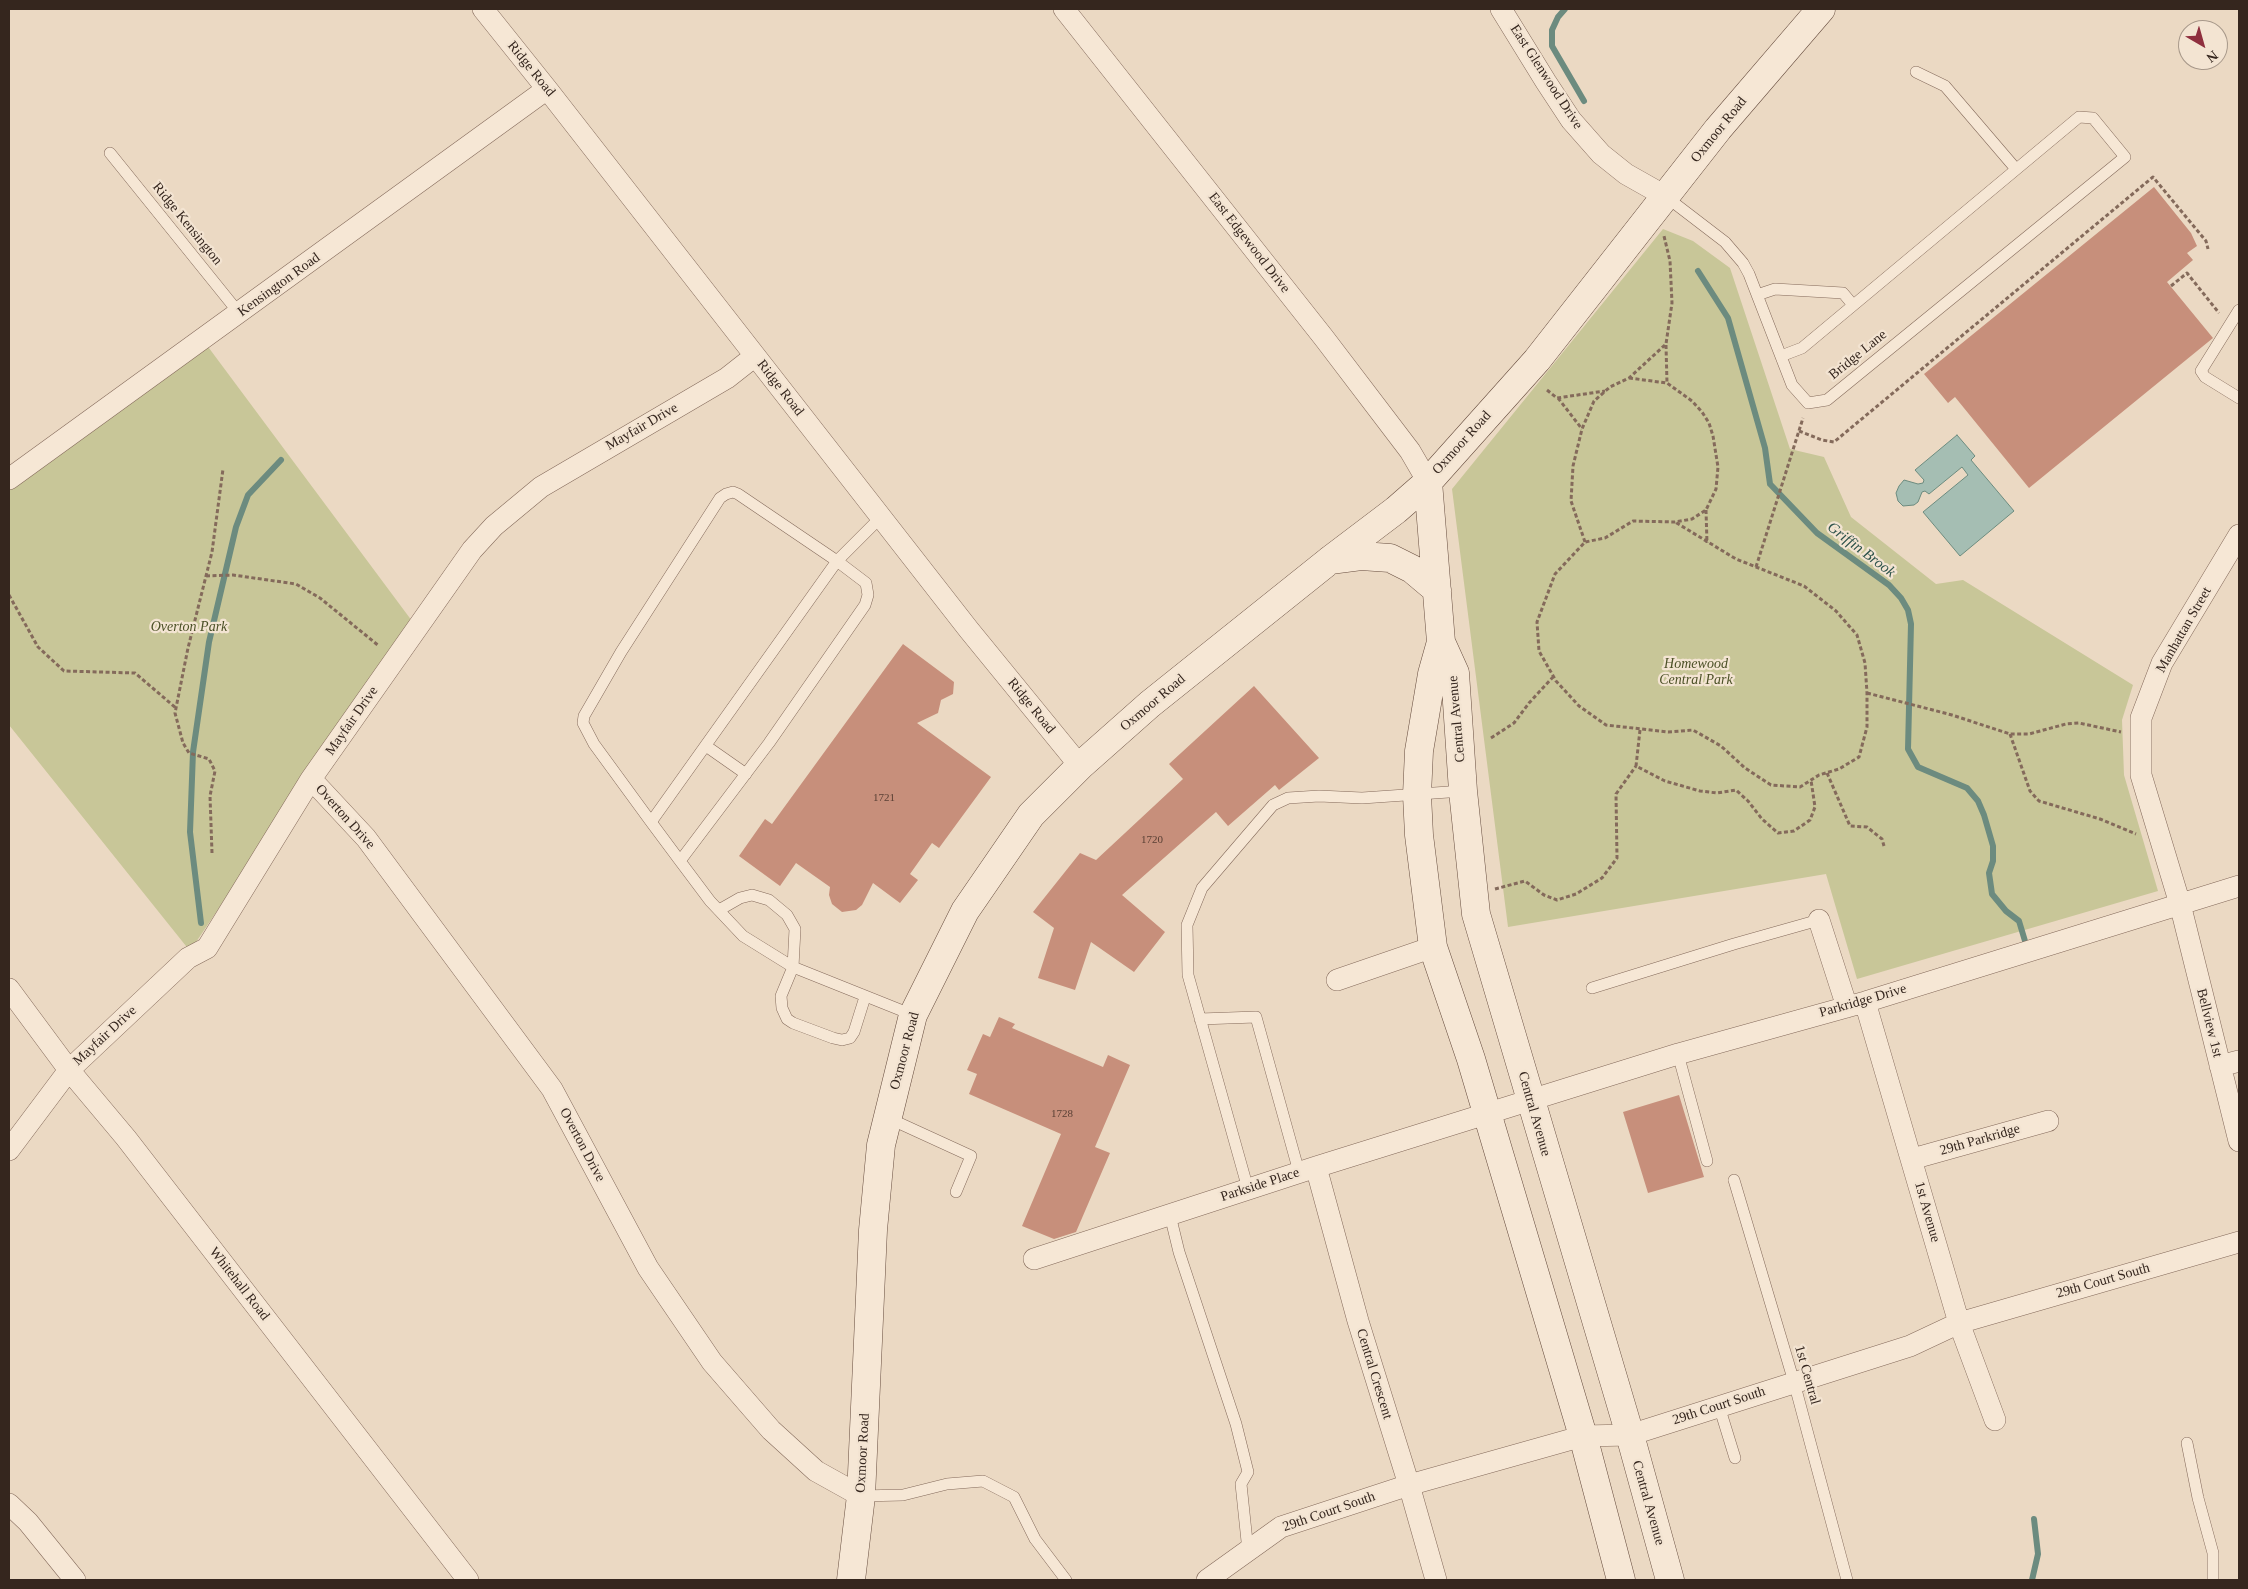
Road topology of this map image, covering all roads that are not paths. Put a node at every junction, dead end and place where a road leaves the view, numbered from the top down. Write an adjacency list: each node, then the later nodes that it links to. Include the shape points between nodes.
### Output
1 (483, 9): 6 (street, Ridge Road)
2 (1064, 9): 18 (street, East Edgewood Drive, via 1324,338 1410,451)
3 (1502, 9): 9 (street, East Glenwood Drive, via 1566,113 1601,154 1626,174)
4 (1821, 9): 9 (main road, Oxmoor Road)
5 (1916, 72): 8 (lane, via 1945,86)
6 (547, 89): 13 (street, Kensington Road); 14 (street, Ridge Road)
7 (110, 153): 13 (lane, Ridge Kensington)
8 (2016, 169): 11 (lane); 15 (lane, Bridge Lane, via 2079,117 2093,118 2125,157 1827,400 1808,403 1792,385)
9 (1665, 196): 10 (lane, via 1734,250); 18 (main road, Oxmoor Road, via 1537,360)
10 (1757, 295): 11 (lane, via 1775,289 1843,293); 15 (lane)
11 (1853, 305): 15 (lane, via 1802,348)
12 (2239, 310): 16 (lane, via 2201,371 2204,377)
13 (239, 313): 17 (street, Kensington Road)
14 (755, 356): 19 (street, Ridge Road); 29 (street, Mayfair Drive, via 728,378 564,472 516,506 472,550)
15 (1781, 356)
16 (2239, 398)
17 (9, 479)
18 (1428, 482): 21 (main road, Oxmoor Road); 24 (main road, Central Avenue)
19 (881, 516): 23 (lane); 27 (street, Ridge Road)
20 (2239, 535): 22 (street, Manhattan Street)
21 (1330, 560): 24 (main road, via 1361,556 1390,558 1412,569); 27 (main road, Oxmoor Road, via 1150,704)
22 (2232, 560): 35 (street, Manhattan Street, via 2162,663 2141,718 2141,774)
23 (837, 561): 26 (lane); 28 (lane, via 866,583 865,605); 32 (lane, via 738,494 733,492 720,498 584,716 584,727 594,744)
24 (1437, 590): 25 (main road, Central Avenue)
25 (1441, 642): 30 (main road, Central Avenue, via 1455,673); 31 (main road, Central Avenue, via 1419,751)
26 (706, 746): 28 (lane); 32 (lane)
27 (1080, 766): 45 (main road, Oxmoor Road, via 1031,815 971,903)
28 (746, 774): 33 (lane)
29 (311, 779): 49 (street, Mayfair Drive, via 207,948 188,958); 74 (street, Overton Drive, via 366,838 552,1089 648,1268 712,1362 771,1430 816,1471)
30 (1463, 791): 31 (lane); 50 (main road, Central Avenue, via 1476,914)
31 (1417, 795): 38 (main road, Central Avenue); 46 (lane, via 1288,798 1273,805 1202,888 1187,925 1188,975)
32 (651, 822): 33 (lane)
33 (680, 861): 36 (lane)
34 (2239, 886): 35 (street, Parkridge Drive)
35 (2180, 904): 44 (street, Parkridge Drive); 48 (street, Bellview 1st)
36 (719, 910): 39 (lane, via 743,936); 39 (lane, via 752,895 769,900 787,915 794,928)
37 (1820, 920): 41 (lane); 44 (street, 1st Avenue)
38 (1433, 947): 40 (street); 51 (main road, Central Avenue)
39 (793, 966): 43 (lane); 43 (lane, via 781,996 782,1008 794,1023 834,1038 850,1038)
40 (1337, 980)
41 (1592, 988)
42 (9, 989): 49 (street, Whitehall Road)
43 (866, 997): 45 (lane)
44 (1856, 1004): 47 (street, Parkridge Drive); 56 (street, 1st Avenue)
45 (913, 1015): 52 (main road, Oxmoor Road)
46 (1200, 1019): 58 (lane, via 1256,1017); 60 (lane)
47 (1678, 1054): 50 (street, Parkridge Drive); 57 (lane)
48 (2230, 1064): 54 (street, Bellview 1st)
49 (69, 1070): 55 (street, Mayfair Drive); 78 (street, Whitehall Road, via 126,1138)
50 (1530, 1101): 51 (street, Parkridge Drive); 69 (main road, Central Avenue)
51 (1487, 1114): 58 (street, Parkside Place); 70 (main road, Central Avenue)
52 (888, 1118): 61 (lane, via 971,1156); 74 (main road, Oxmoor Road, via 881,1145 873,1230)
53 (2048, 1120): 56 (street, 29th Parkridge)
54 (2239, 1141)
55 (9, 1150)
56 (1912, 1159): 65 (street, 1st Avenue)
57 (1707, 1161)
58 (1307, 1170): 60 (street, Parkside Place); 73 (street, Central Crescent)
59 (1734, 1180): 66 (lane, 1st Central)
60 (1248, 1189): 62 (street, Parkside Place)
61 (956, 1192)
62 (1170, 1215): 64 (street, Parkside Place); 76 (lane, via 1248,1472 1241,1484)
63 (2239, 1242): 65 (street, 29th Court South)
64 (1034, 1260)
65 (1959, 1323): 66 (street, 29th Court South, via 1910,1346); 68 (street, 1st Avenue)
66 (1794, 1382): 67 (street, 29th Court South); 85 (lane, 1st Central)
67 (1719, 1406): 69 (street, 29th Court South); 72 (lane)
68 (1995, 1420)
69 (1630, 1435): 70 (street, 29th Court South); 84 (main road, Central Avenue)
70 (1583, 1436): 73 (street, 29th Court South); 83 (main road, Central Avenue)
71 (2186, 1443): 86 (lane, via 2213,1553)
72 (1735, 1458)
73 (1409, 1485): 76 (street, 29th Court South, via 1281,1527); 82 (street, Central Crescent)
74 (861, 1496): 79 (main road, Oxmoor Road); 80 (lane, via 903,1495 947,1484 983,1481 1014,1498 1035,1539)
75 (9, 1504): 77 (street, via 28,1522)
76 (1248, 1551): 81 (street, 29th Court South)
77 (75, 1580)
78 (468, 1580)
79 (851, 1580)
80 (1066, 1580)
81 (1207, 1580)
82 (1436, 1580)
83 (1621, 1580)
84 (1670, 1580)
85 (1848, 1580)
86 (2213, 1580)

